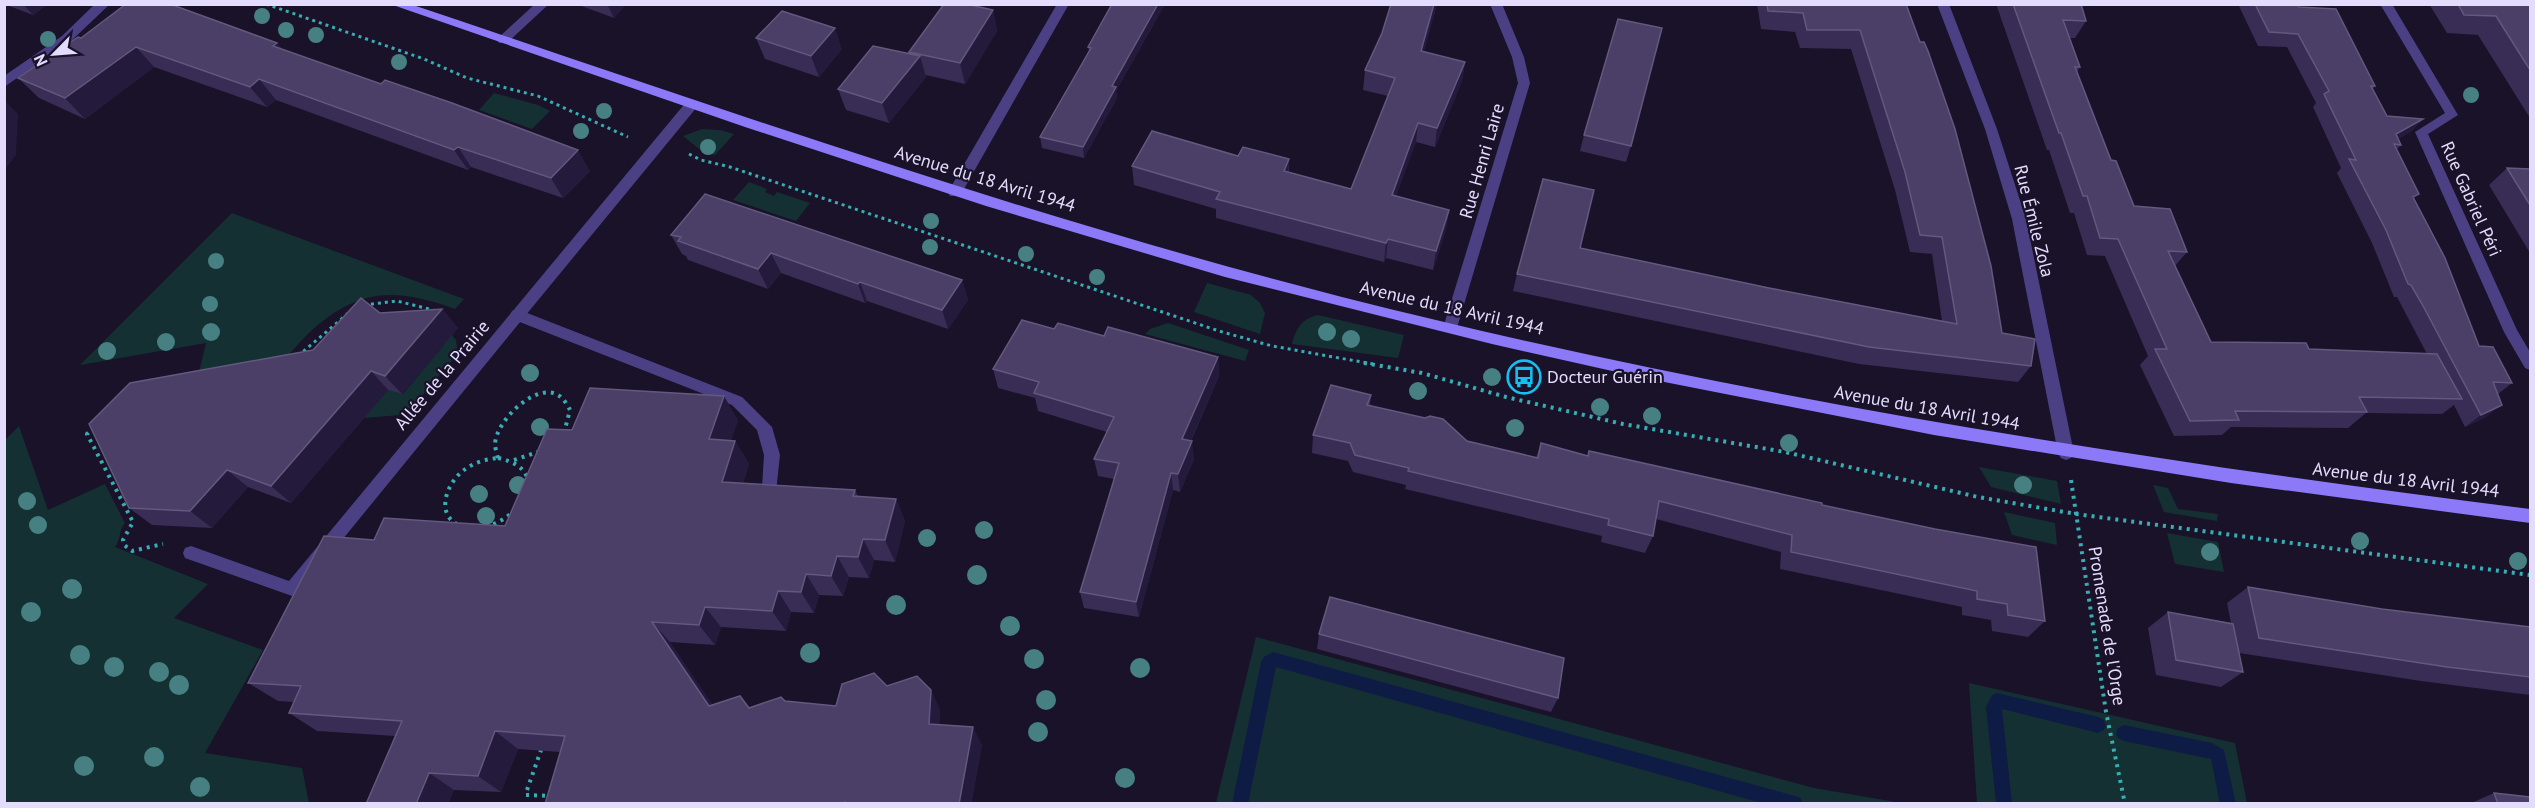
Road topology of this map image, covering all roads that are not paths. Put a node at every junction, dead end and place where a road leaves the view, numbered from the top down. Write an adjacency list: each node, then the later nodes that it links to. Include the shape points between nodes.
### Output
1 (104, 4): 9 (street, via 66,39)
2 (396, 4): 8 (street, Avenue du 18 Avril 1944)
3 (543, 4): 8 (street)
4 (1063, 4): 11 (street)
5 (1496, 4): 13 (street, Rue Henri Laire, via 1518,57 1524,83)
6 (1943, 4): 15 (street, Rue Émile Zola, via 1991,129 2019,219)
7 (2386, 4): 14 (street, Rue Gabriel Péri, via 2452,115 2421,132 2511,332)
8 (503, 40): 10 (street, Avenue du 18 Avril 1944)
9 (4, 83)
10 (692, 104): 11 (street, Avenue du 18 Avril 1944); 12 (street, Allée de la Prairie)
11 (955, 192): 13 (street, Avenue du 18 Avril 1944, via 1194,262)
12 (517, 315): 16 (street, via 737,401 764,426 772,456); 18 (street, Allée de la Prairie, via 291,589)
13 (1450, 328): 15 (street, Avenue du 18 Avril 1944, via 1663,376)
14 (2530, 364)
15 (2066, 453): 17 (street, Avenue du 18 Avril 1944)
16 (770, 487)
17 (2530, 516)
18 (191, 553)

